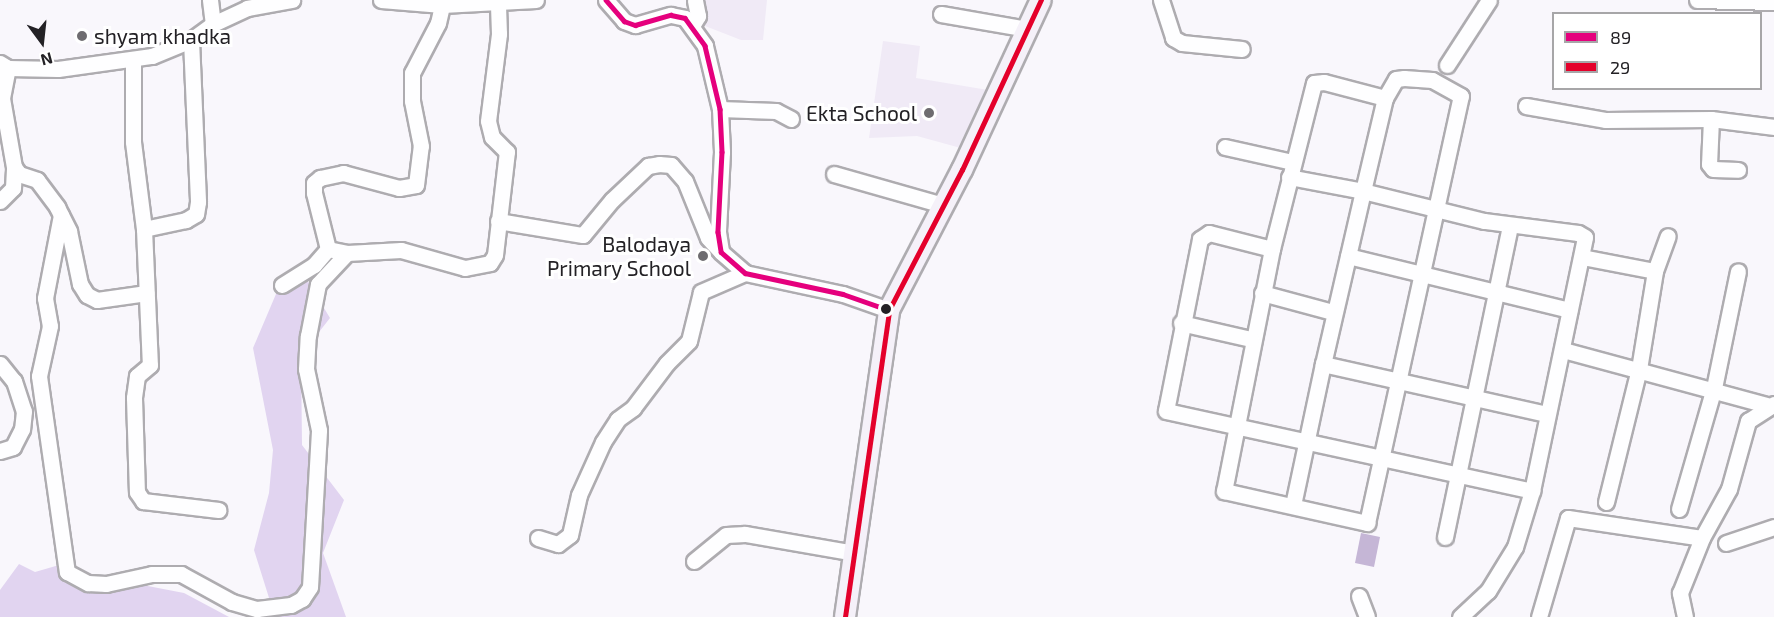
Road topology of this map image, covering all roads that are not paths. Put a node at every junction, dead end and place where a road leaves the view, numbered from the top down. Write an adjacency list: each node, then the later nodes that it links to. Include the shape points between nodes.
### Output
1 (210, 0): 16 (street)
2 (292, 0): 16 (street, via 247,8)
3 (381, 0): 14 (street)
4 (536, 0): 11 (street)
5 (606, 0): 17 (street, via 624,21 635,25 672,15 685,18)
6 (695, 0): 17 (street, via 698,16)
7 (1041, 0): 18 (main road)
8 (1161, 0): 20 (street, via 1173,38 1182,43)
9 (1489, 0): 23 (street)
10 (1697, 0): 12 (street)
11 (515, 1): 13 (street)
12 (1774, 2)
13 (498, 4): 14 (street); 41 (street, via 499,34 488,121 492,137 507,152)
14 (442, 5): 45 (street, via 438,23 412,73 412,101 421,146 416,185 399,188 342,173 320,178 314,183 314,193)
15 (941, 14): 18 (street)
16 (213, 24): 19 (street)
17 (692, 26): 26 (street, via 705,46)
18 (1027, 29): 38 (main road)
19 (191, 40): 21 (street); 43 (street, via 196,74 196,214 174,224)
20 (1242, 50)
21 (133, 59): 22 (street, via 58,69); 43 (street, via 133,142)
22 (4, 65): 31 (street)
23 (1448, 65)
24 (1385, 98): 33 (street, via 1324,82 1314,83); 36 (street); 39 (street, via 1396,79 1404,78 1432,80 1461,96)
25 (1526, 106): 28 (street, via 1605,120)
26 (720, 110): 27 (street, via 776,111); 47 (street)
27 (791, 119)
28 (1711, 119): 29 (street); 34 (street, via 1708,164 1713,169)
29 (1774, 127)
30 (1225, 147): 33 (street)
31 (5, 150): 32 (street)
32 (14, 167): 37 (street, via 13,188); 40 (street, via 43,186)
33 (1290, 170): 36 (street); 46 (street)
34 (1738, 170)
35 (834, 174): 38 (street)
36 (1363, 191): 39 (street); 49 (street)
37 (0, 201)
38 (943, 205): 59 (main road)
39 (1437, 208): 42 (street); 54 (street)
40 (61, 215): 48 (street, via 45,298 49,333 39,376 67,572 88,583 106,584 152,574 181,574 232,602 257,609 291,605 302,599 310,587 319,430 306,369 308,336 318,284); 57 (street, via 75,249 80,285 87,295 97,300)
41 (498, 222): 47 (street, via 583,235 648,166 671,165 685,181 708,238); 48 (street, via 495,255 483,266 465,268 418,253 383,248)
42 (1510, 226): 50 (street, via 1578,233 1585,237); 58 (street)
43 (144, 229): 57 (street)
44 (1668, 236): 51 (street)
45 (328, 249): 48 (street); 55 (street, via 314,265)
46 (1272, 249): 56 (street); 62 (street, via 1209,233 1203,235)
47 (721, 252): 53 (street)
48 (347, 253)
49 (1348, 256): 54 (street); 61 (street)
50 (1582, 257): 51 (street); 60 (street)
51 (1655, 271): 67 (street)
52 (1738, 271): 69 (street)
53 (746, 273): 59 (street, via 843,294); 85 (street, via 701,292 689,341 633,408 618,419 603,442 579,495 570,536 558,544)
54 (1424, 276): 58 (street); 68 (street)
55 (282, 285)
56 (1262, 293): 61 (street); 63 (street)
57 (147, 294): 82 (street, via 150,365 137,376 134,398 137,492 143,501)
58 (1495, 295): 60 (street); 70 (street)
59 (889, 310): 88 (main road)
60 (1570, 310): 64 (street)
61 (1333, 312): 65 (street)
62 (1181, 323): 63 (street); 73 (street, via 1166,411)
63 (1251, 339): 73 (street)
64 (1563, 351): 67 (street); 72 (street)
65 (1323, 363): 68 (street); 74 (street)
66 (0, 364): 75 (street, via 14,381 24,411 22,429 13,447)
67 (1639, 369): 69 (street); 79 (street)
68 (1399, 381): 70 (street); 76 (street)
69 (1714, 388): 71 (street); 81 (street)
70 (1476, 399): 72 (street); 77 (street)
71 (1770, 404): 86 (street, via 1748,421 1729,489)
72 (1546, 414): 78 (street)
73 (1234, 426): 74 (street); 80 (street, via 1224,491)
74 (1307, 443): 76 (street); 80 (street)
75 (0, 451)
76 (1381, 459): 77 (street); 80 (street, via 1367,523)
77 (1459, 476): 78 (street); 84 (street)
78 (1532, 491): 93 (street, via 1505,569)
79 (1606, 501)
80 (1293, 505)
81 (1679, 509)
82 (218, 510)
83 (1774, 527): 87 (street)
84 (1445, 537)
85 (538, 538)
86 (1702, 538): 94 (street, via 1568,518); 95 (street, via 1680,593)
87 (1726, 543)
88 (855, 553): 89 (street, via 745,534 726,535); 91 (main road)
89 (694, 561)
90 (1359, 596): 92 (street)
91 (845, 617)
92 (1367, 617)
93 (1460, 617)
94 (1539, 617)
95 (1685, 617)

